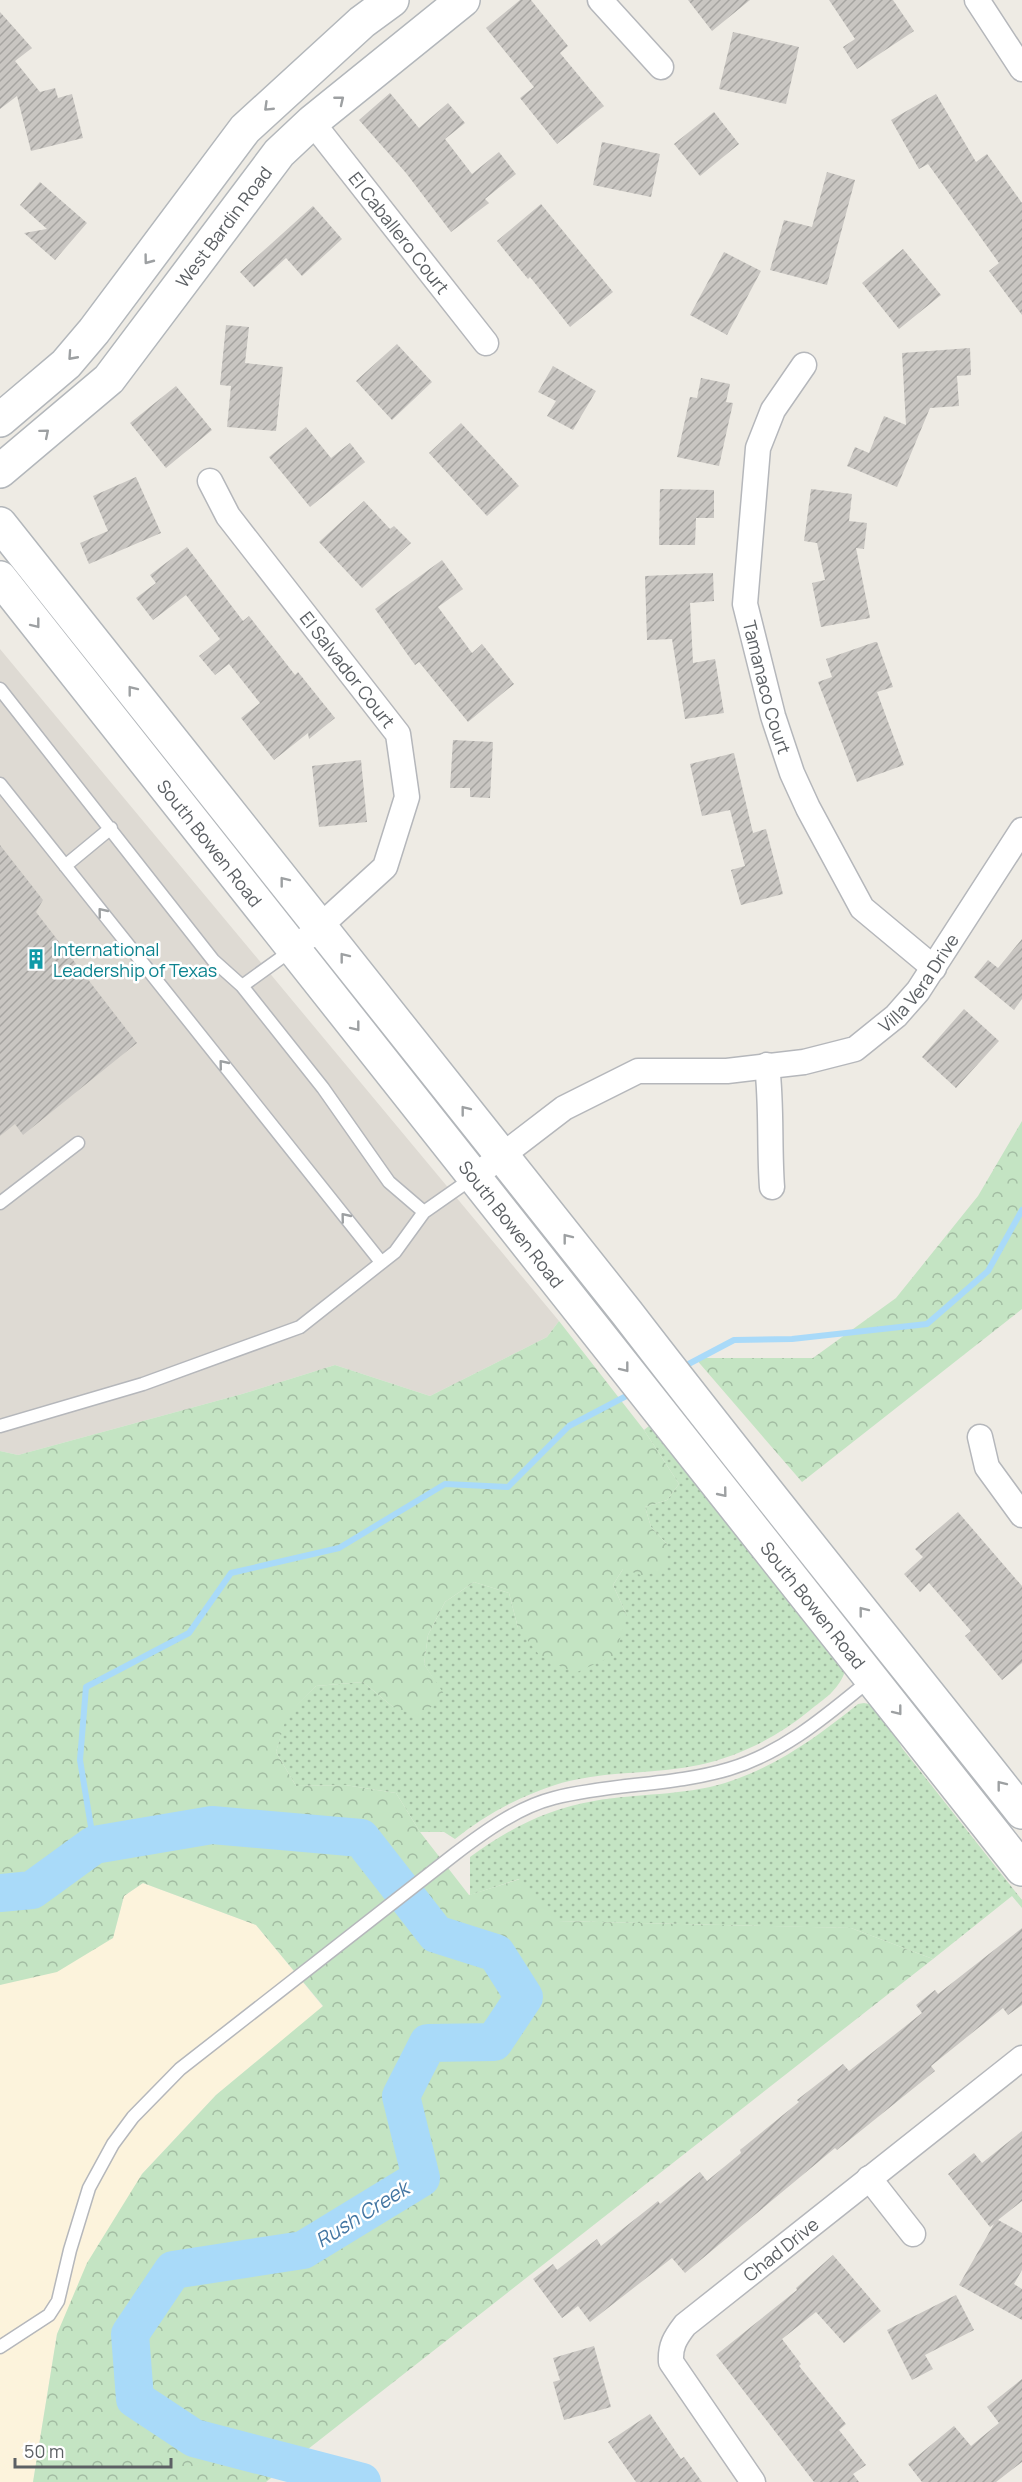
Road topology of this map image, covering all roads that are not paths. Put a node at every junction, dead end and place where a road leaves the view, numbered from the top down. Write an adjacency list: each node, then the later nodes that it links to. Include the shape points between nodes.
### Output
1 (392, 0): 10 (main road, one-way to 10, via 245,129 103,321)
2 (463, 0): 7 (main road, West Bardin Road, one-way to 2)
3 (600, 0): 5 (street)
4 (977, 0): 6 (street)
5 (661, 67)
6 (1022, 69)
7 (312, 123): 8 (street, El Caballero Court); 13 (main road, West Bardin Road, one-way to 7, via 109,379 279,153)
8 (486, 343)
9 (804, 365): 24 (street, Tamanaco Court, via 773,410 758,448 745,604 773,716 808,808 862,908)
10 (47, 380): 11 (main road); 12 (main road)
11 (0, 402)
12 (0, 420)
13 (0, 471)
14 (210, 481): 22 (street, El Salvador Court, via 228,516 398,734 407,797 385,867)
15 (0, 524): 22 (main road, South Bowen Road, one-way to 15)
16 (3, 583): 23 (main road, South Bowen Road, one-way to 23)
17 (0, 689): 19 (lane)
18 (0, 784): 21 (lane)
19 (111, 828): 21 (lane); 25 (lane, via 213,960)
20 (1022, 830): 24 (street, Villa Vera Drive)
21 (66, 866): 33 (lane, one-way to 21)
22 (320, 927): 23 (street, El Salvador Court); 28 (main road, South Bowen Road, one-way to 22)
23 (294, 949): 25 (lane); 29 (main road, South Bowen Road, one-way to 29)
24 (934, 968): 26 (street, Villa Vera Drive, via 896,1016 855,1049 804,1062)
25 (242, 986): 32 (lane, via 323,1088 389,1182)
26 (767, 1065): 28 (street, Villa Vera Drive, via 727,1071 638,1071 564,1108); 30 (street)
27 (78, 1143): 31 (lane)
28 (501, 1156): 29 (street, Villa Vera Drive); 37 (main road, South Bowen Road, one-way to 28, via 714,1427)
29 (474, 1177): 32 (lane); 37 (main road, South Bowen Road, one-way to 37, via 687,1447)
30 (772, 1187)
31 (0, 1203)
32 (424, 1212): 33 (lane, via 394,1252)
33 (381, 1262): 34 (lane, via 300,1327 143,1384)
34 (0, 1426)
35 (980, 1437): 36 (street, via 987,1467)
36 (1022, 1515)
37 (886, 1667): 38 (main road, South Bowen Road, one-way to 37); 39 (main road, South Bowen Road, one-way to 39); 43 (lane, via 776,1750 730,1769 552,1798 495,1824 455,1854 180,2070 133,2117 89,2188 58,2301 49,2315)
38 (1022, 1812)
39 (1022, 1869)
40 (1022, 2058): 41 (street, Chad Drive)
41 (869, 2178): 42 (street); 45 (street, Chad Drive, via 685,2325 670,2349 671,2362)
42 (913, 2234)
43 (6, 2338): 44 (lane)
44 (0, 2347)
45 (753, 2482)

